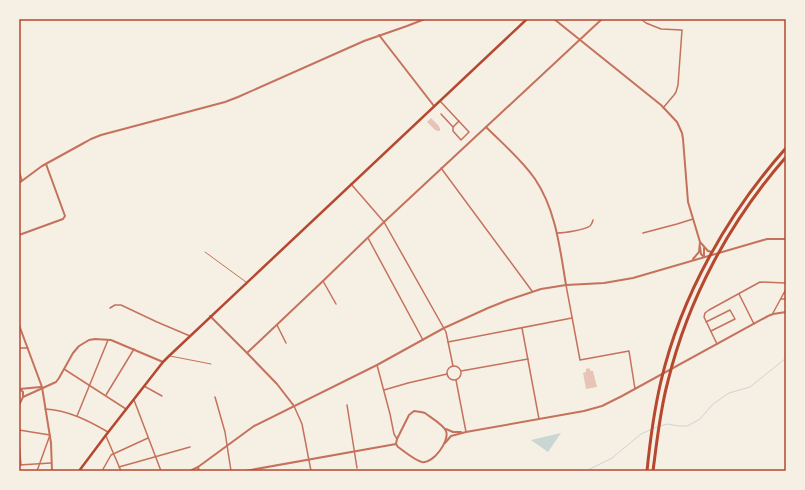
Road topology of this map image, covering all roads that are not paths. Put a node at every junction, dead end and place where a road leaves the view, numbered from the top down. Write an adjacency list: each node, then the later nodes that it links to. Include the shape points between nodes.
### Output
1 (425, 19): 6 (street)
2 (527, 19): 8 (main road)
3 (554, 19): 7 (street)
4 (602, 19): 7 (street)
5 (641, 19): 10 (street, via 661,30 682,30 678,85 676,92)
6 (379, 35): 9 (street); 18 (street, via 232,100 101,135)
7 (580, 40): 10 (street); 14 (street)
8 (440, 100): 9 (main road); 12 (street)
9 (434, 106): 22 (main road)
10 (663, 108): 23 (street, via 677,122 682,133 688,202)
11 (441, 114): 13 (street)
12 (459, 121): 13 (street); 13 (street, via 469,132 461,140 452,131)
13 (453, 127)
14 (486, 127): 19 (street); 26 (street, via 535,179 546,198)
15 (786, 148): 132 (highway, via 749,194 719,240 691,294 658,394)
16 (786, 157): 133 (highway, via 740,218 697,296 676,351 664,395)
17 (19, 162): 20 (street)
18 (46, 164): 20 (street); 28 (street, via 65,216)
19 (441, 168): 25 (street); 43 (street)
20 (22, 181): 21 (street)
21 (19, 183)
22 (351, 184): 25 (street); 39 (main road)
23 (693, 219): 27 (street); 31 (street)
24 (593, 220): 26 (street, via 588,227)
25 (384, 222): 29 (street); 57 (street)
26 (556, 233): 41 (street)
27 (643, 233)
28 (19, 236)
29 (368, 238): 38 (street); 62 (street)
30 (786, 239): 35 (street, via 767,239)
31 (700, 242): 32 (street); 33 (street)
32 (699, 245): 36 (street); 37 (street)
33 (704, 247): 35 (street); 36 (street)
34 (205, 252): 39 (street)
35 (717, 253): 36 (street)
36 (704, 257): 37 (street)
37 (693, 260): 41 (street, via 618,281)
38 (323, 281): 47 (street); 56 (street)
39 (246, 282): 51 (main road)
40 (786, 283): 44 (street, via 760,282)
41 (566, 285): 43 (street); 52 (street)
42 (786, 288): 45 (street)
43 (532, 291): 57 (street)
44 (739, 294): 53 (street, via 709,310 704,315); 54 (street)
45 (781, 299): 46 (street); 50 (street)
46 (786, 299)
47 (336, 304)
48 (110, 308): 60 (street, via 121,305)
49 (786, 312): 50 (street)
50 (772, 314): 54 (street)
51 (210, 316): 60 (main road); 69 (street)
52 (572, 318): 58 (street); 84 (street, via 580,360 628,351)
53 (706, 322): 59 (street); 59 (street, via 730,310 735,319)
54 (754, 324): 65 (street)
55 (19, 325): 67 (street)
56 (277, 325): 64 (street); 69 (street)
57 (444, 328): 62 (street); 63 (street)
58 (522, 328): 63 (street); 71 (street)
59 (711, 331): 65 (street)
60 (190, 336): 70 (main road)
61 (108, 340): 68 (street); 76 (street, via 89,340 78,346); 80 (street)
62 (423, 340): 74 (street)
63 (448, 342): 75 (street)
64 (286, 343)
65 (717, 344): 84 (street)
66 (19, 348): 67 (street)
67 (28, 348): 82 (street)
68 (134, 349): 72 (street); 86 (street)
69 (247, 353): 93 (street)
70 (169, 356): 72 (main road); 73 (street)
71 (528, 359): 77 (street); 97 (street)
72 (163, 362): 81 (main road)
73 (211, 364)
74 (377, 364): 85 (street); 93 (street)
75 (453, 366): 77 (street, via 460,368); 78 (street)
76 (64, 369): 80 (street); 82 (street, via 56,382)
77 (461, 372): 79 (street)
78 (447, 374): 79 (street, via 449,378); 85 (street)
79 (456, 380): 101 (street)
80 (90, 385): 86 (street); 96 (street)
81 (144, 386): 87 (street); 90 (main road)
82 (42, 387): 83 (street); 88 (street); 94 (street)
83 (19, 389): 88 (street, via 24,392)
84 (635, 389): 97 (street, via 593,409)
85 (384, 390): 105 (street)
86 (105, 396): 95 (street)
87 (162, 396)
88 (23, 397): 91 (street)
89 (215, 397): 109 (street)
90 (134, 400): 95 (main road); 104 (street)
91 (19, 405)
92 (347, 405): 111 (street)
93 (294, 406): 109 (street, via 254,426); 114 (street, via 302,424)
94 (46, 409): 96 (street); 102 (street)
95 (126, 409): 100 (main road)
96 (77, 416): 100 (street)
97 (540, 419): 101 (street)
98 (446, 429): 101 (street); 105 (street, via 425,413 414,411 409,415); 107 (street)
99 (19, 430): 102 (street)
100 (108, 432): 103 (main road)
101 (466, 432): 107 (street, via 451,436)
102 (50, 435): 115 (street); 116 (street)
103 (106, 436): 112 (street); 123 (main road)
104 (148, 438): 112 (street); 113 (street)
105 (397, 440): 108 (street)
106 (19, 442): 117 (street)
107 (445, 443): 108 (street, via 432,460 425,462 417,460)
108 (395, 444): 111 (street)
109 (227, 445): 119 (street); 129 (street)
110 (190, 447): 113 (street)
111 (355, 452): 114 (street); 120 (street)
112 (114, 454): 118 (street); 124 (street)
113 (156, 457): 118 (street); 126 (street)
114 (309, 460): 130 (street); 131 (street)
115 (40, 463): 116 (street); 117 (street); 121 (street)
116 (52, 463): 122 (street)
117 (20, 465)
118 (119, 467): 125 (street)
119 (198, 467): 127 (street); 128 (street)
120 (357, 468)
121 (37, 471)
122 (52, 471)
123 (79, 471)
124 (102, 471)
125 (121, 471)
126 (160, 471)
127 (190, 471)
128 (198, 471)
129 (231, 471)
130 (245, 471)
131 (311, 471)
132 (647, 471)
133 (653, 471)

